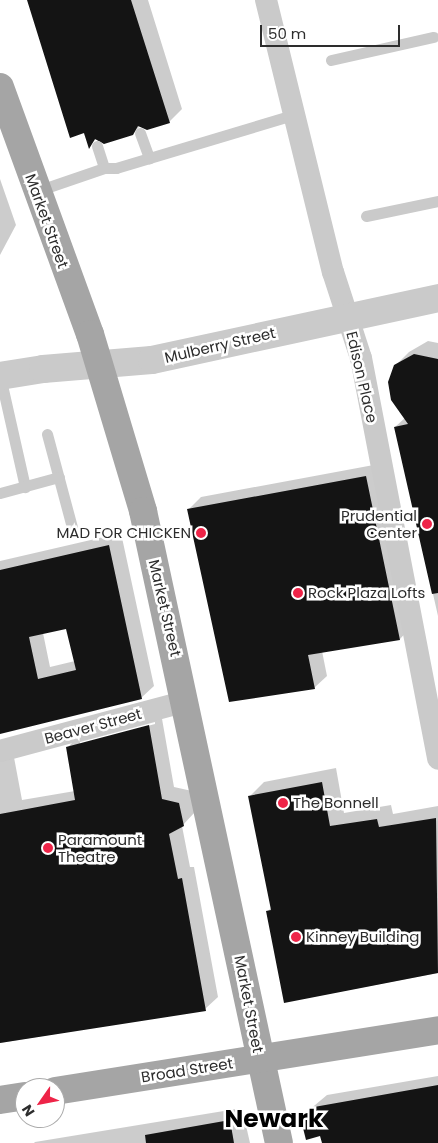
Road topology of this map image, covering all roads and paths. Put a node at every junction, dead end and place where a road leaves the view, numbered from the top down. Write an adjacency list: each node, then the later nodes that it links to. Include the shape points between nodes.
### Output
1 (266, 0): 5 (street, Edison Place)
2 (433, 37): 3 (lane)
3 (331, 60)
4 (0, 88): 10 (main road, Market Street)
5 (296, 114): 8 (lane); 14 (street, Edison Place, via 333,272)
6 (140, 133): 8 (lane)
7 (97, 146): 9 (lane)
8 (149, 158): 9 (lane, via 116,168)
9 (104, 168): 10 (lane)
10 (36, 191): 15 (main road, Market Street)
11 (438, 201): 12 (lane)
12 (366, 216)
13 (438, 298): 14 (street, Mulberry Street)
14 (347, 316): 15 (street, Mulberry Street, via 152,360); 24 (street, Edison Place, via 361,358)
15 (101, 366): 16 (street, Mulberry Street, via 43,368); 22 (main road, Market Street, via 143,511)
16 (0, 376): 19 (lane)
17 (47, 434): 18 (lane)
18 (59, 477): 19 (lane); 21 (lane)
19 (24, 487): 20 (lane)
20 (0, 493)
21 (72, 527)
22 (186, 701): 23 (street, Beaver Street); 26 (main road, Market Street)
23 (0, 751)
24 (438, 759)
25 (438, 1030): 26 (main road, Broad Street)
26 (259, 1058): 27 (main road, Broad Street); 30 (main road, Market Street)
27 (65, 1089)
28 (15, 1098): 29 (main road)
29 (0, 1100)
30 (279, 1143)

